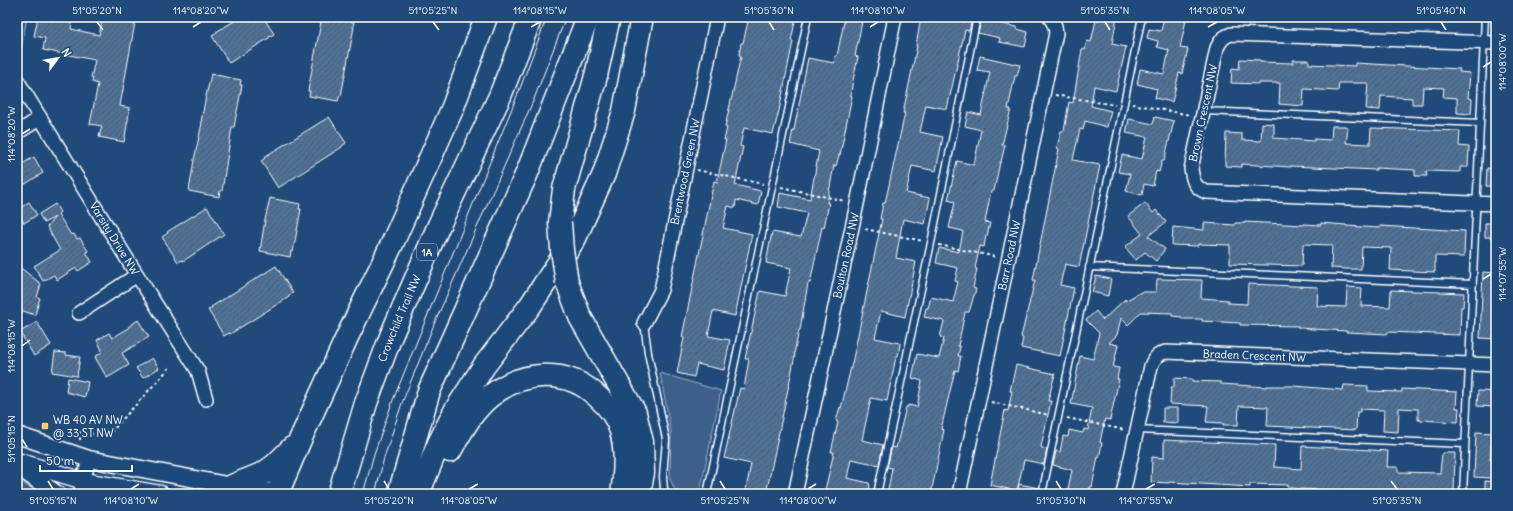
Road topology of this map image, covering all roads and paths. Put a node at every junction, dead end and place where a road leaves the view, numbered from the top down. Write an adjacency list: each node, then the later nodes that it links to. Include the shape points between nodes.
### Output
1 (486, 17): 33 (highway, via 453,107)
2 (531, 17): 44 (highway, Crowchild Trail NW / 1A, via 500,96 439,225 391,336 366,403)
3 (588, 17): 45 (highway, via 527,173 429,391)
4 (609, 17): 40 (highway, bridge, via 596,76 564,189 560,223 567,282 580,317 635,413 642,442 642,473)
5 (642, 17): 46 (highway, via 624,111 604,174 575,238 455,411)
6 (717, 17): 25 (street, Brentwood Green NW, via 661,290)
7 (808, 17): 49 (lane)
8 (895, 17): 50 (street, Boulton Road NW)
9 (977, 17): 51 (lane)
10 (1050, 17): 52 (street, Barr Road NW, via 1056,33)
11 (1142, 17): 21 (lane)
12 (1485, 17): 13 (lane)
13 (1490, 43): 15 (street, Brown Crescent NW, via 1230,34 1220,41 1217,48); 17 (lane)
14 (17, 80): 16 (street, Varsity Drive NW)
15 (1204, 111): 17 (lane); 19 (street, Brown Crescent NW, via 1191,169 1193,181 1199,189 1206,192)
16 (40, 118): 18 (street); 22 (street, Varsity Drive NW)
17 (1480, 124): 19 (lane)
18 (17, 132)
19 (1476, 203): 20 (street, Brown Crescent NW); 23 (lane)
20 (1496, 204)
21 (1089, 267): 23 (lane); 53 (lane)
22 (137, 275): 24 (street); 29 (street, Varsity Drive NW, via 198,371)
23 (1473, 284): 26 (lane)
24 (79, 313)
25 (644, 323): 48 (lane, via 666,439 663,477)
26 (1469, 364): 27 (street, Braden Crescent NW); 30 (street, Braden Crescent NW, via 1165,352 1153,359); 34 (lane)
27 (1496, 365)
28 (171, 366): 32 (path, via 112,431 102,430 100,435 80,432)
29 (206, 399)
30 (1137, 430): 34 (lane); 54 (street, Braden Crescent NW)
31 (17, 435): 35 (street)
32 (80, 440)
33 (300, 440): 38 (highway, via 264,473); 43 (highway)
34 (1465, 444): 55 (lane)
35 (89, 459): 38 (street); 39 (street)
36 (17, 461): 39 (street)
37 (17, 466): 41 (street)
38 (232, 486): 43 (street)
39 (82, 487): 42 (street)
40 (625, 492): 47 (highway, via 624,451 621,431 614,415 596,395 583,386 561,377 545,375 529,377 508,385 480,405 448,454)
41 (57, 494)
42 (162, 494)
43 (279, 494)
44 (339, 494)
45 (399, 494)
46 (418, 494)
47 (431, 494)
48 (667, 494)
49 (707, 494)
50 (795, 494)
51 (877, 494)
52 (960, 494)
53 (1042, 494)
54 (1122, 494)
55 (1464, 494)

